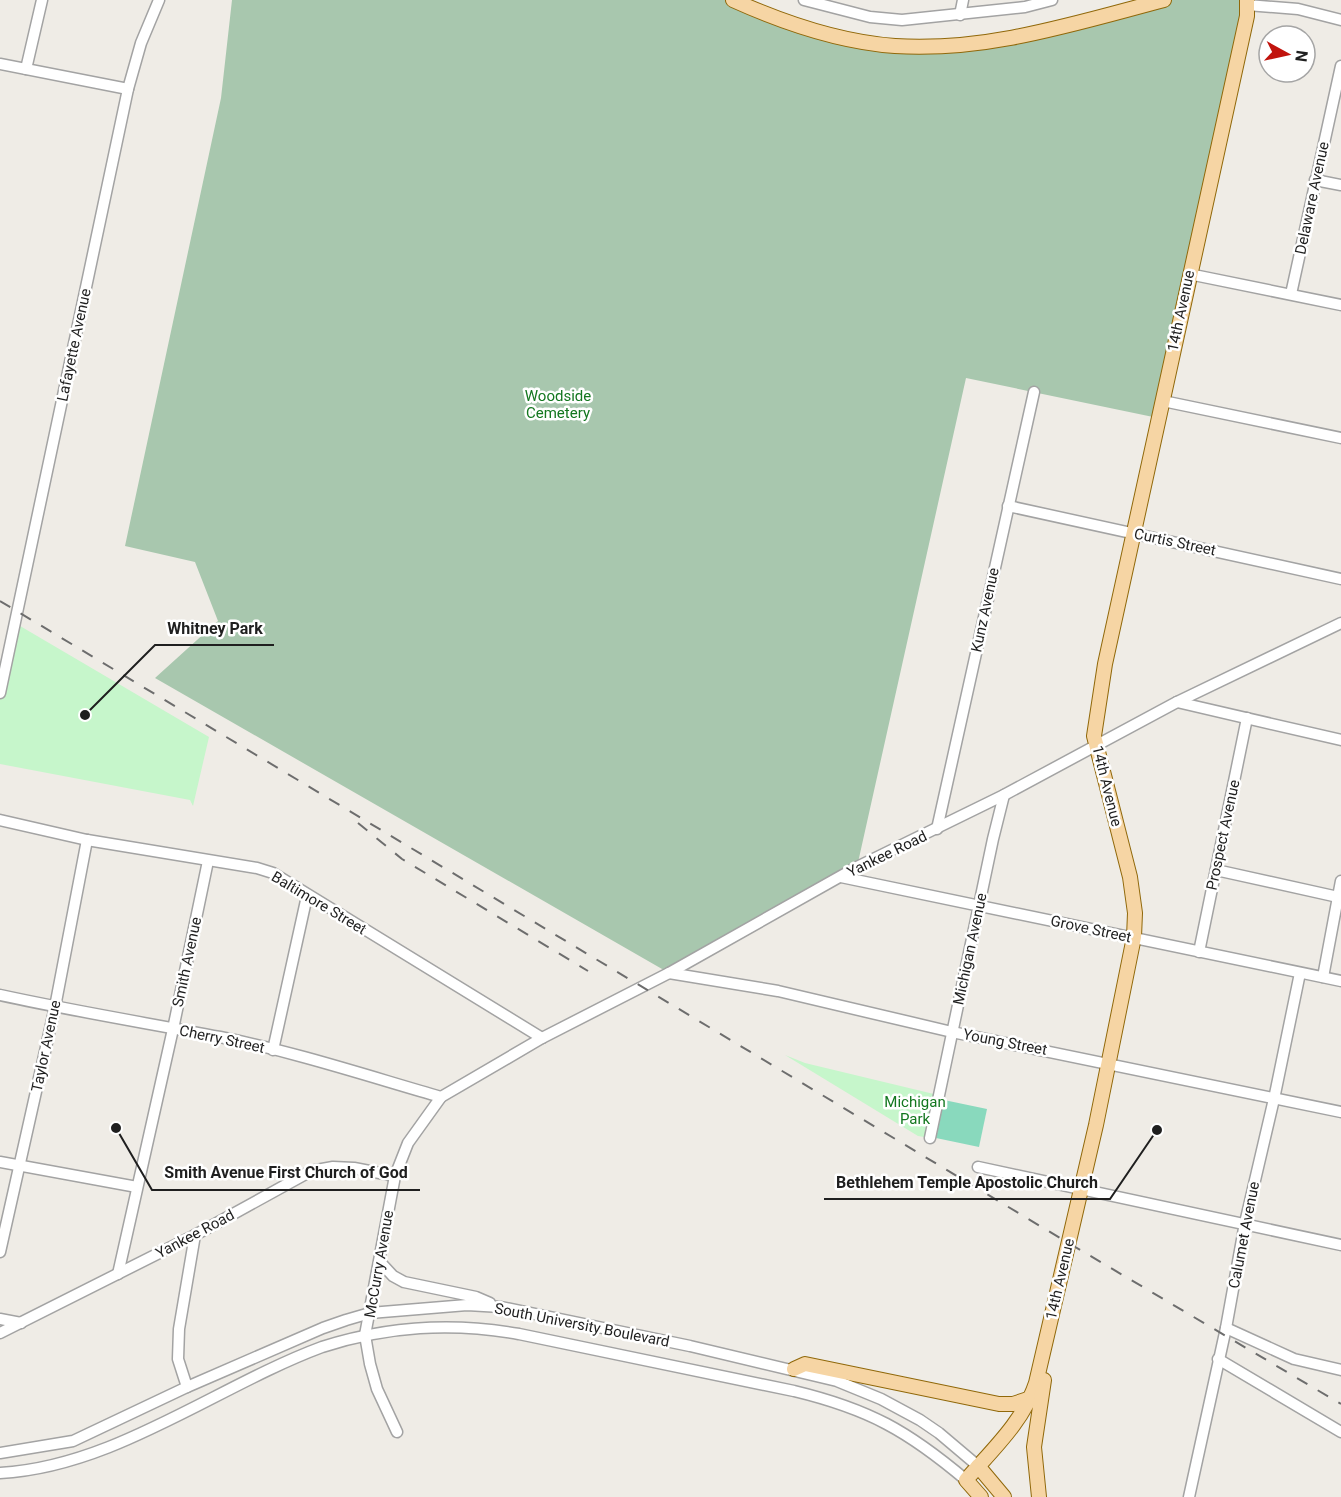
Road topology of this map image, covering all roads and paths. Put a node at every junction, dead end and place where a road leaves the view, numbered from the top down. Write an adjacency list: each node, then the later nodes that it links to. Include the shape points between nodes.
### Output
1 (42, 0): 14 (street)
2 (159, 0): 15 (street, Lafayette Avenue)
3 (733, 0): 7 (main road, via 846,39 936,47 1019,37)
4 (804, 0): 8 (street)
5 (963, 0): 10 (street)
6 (1052, 0): 10 (street)
7 (1164, 0)
8 (828, 3): 10 (street, via 888,20)
9 (1247, 3): 11 (street, via 1298,9); 18 (main road, 14th Avenue)
10 (960, 15)
11 (1341, 20)
12 (0, 64): 14 (street)
13 (1341, 66): 16 (street, Delaware Avenue)
14 (26, 69): 15 (street)
15 (128, 89): 28 (street, Lafayette Avenue)
16 (1315, 180): 17 (street); 19 (street, Delaware Avenue)
17 (1341, 185)
18 (1189, 274): 19 (street); 22 (main road, 14th Avenue)
19 (1291, 294): 20 (street)
20 (1341, 305)
21 (1034, 392): 24 (street, Kunz Avenue)
22 (1163, 401): 23 (street); 25 (main road, 14th Avenue)
23 (1341, 438)
24 (1008, 506): 25 (street, Curtis Street); 35 (street, Kunz Avenue)
25 (1134, 533): 26 (street, Curtis Street); 32 (main road, 14th Avenue, via 1105,664 1094,726)
26 (1341, 579)
27 (1341, 622): 29 (street, Yankee Road)
28 (0, 693)
29 (1177, 702): 30 (street); 32 (street, Yankee Road)
30 (1247, 718): 31 (street); 38 (street, Prospect Avenue)
31 (1341, 740)
32 (1096, 746): 33 (street, Yankee Road); 45 (main road, 14th Avenue, via 1130,877)
33 (1004, 795): 35 (street, Yankee Road); 43 (street, Michigan Avenue)
34 (0, 820): 36 (street, Baltimore Street)
35 (937, 829): 39 (street, Yankee Road)
36 (87, 840): 37 (street, Baltimore Street); 52 (street, Taylor Avenue)
37 (208, 861): 41 (street, Baltimore Street, via 273,873); 53 (street, Smith Avenue)
38 (1216, 870): 42 (street); 46 (street, Prospect Avenue)
39 (841, 877): 43 (street, Grove Street); 47 (street, Yankee Road)
40 (1341, 881): 42 (street)
41 (307, 896): 55 (street, Baltimore Street); 56 (street)
42 (1338, 897): 44 (street)
43 (980, 906): 45 (street, Grove Street); 54 (street, Michigan Avenue)
44 (1338, 917): 49 (street)
45 (1134, 937): 46 (street, Grove Street); 57 (main road, 14th Avenue)
46 (1199, 952): 48 (street, Grove Street)
47 (669, 973): 54 (street, Young Street, via 778,991); 55 (street, Yankee Road)
48 (1300, 973): 49 (street, Grove Street); 59 (street, Calumet Avenue)
49 (1323, 977): 50 (street, Grove Street)
50 (1341, 981)
51 (0, 995): 52 (street, Cherry Street)
52 (55, 1007): 53 (street, Cherry Street); 63 (street, Taylor Avenue)
53 (173, 1029): 56 (street, Cherry Street); 66 (street, Smith Avenue)
54 (952, 1032): 57 (street, Young Street); 61 (street, Michigan Avenue)
55 (542, 1038): 58 (street, Yankee Road)
56 (273, 1050): 58 (street, Cherry Street)
57 (1109, 1063): 59 (street, Young Street); 67 (main road, 14th Avenue)
58 (441, 1097): 65 (street, McCurry Avenue, via 408,1143)
59 (1274, 1099): 60 (street, Young Street); 68 (street, Calumet Avenue)
60 (1341, 1112)
61 (930, 1138)
62 (0, 1162): 63 (street)
63 (20, 1166): 66 (street); 71 (street, Taylor Avenue)
64 (978, 1167): 67 (street)
65 (395, 1176): 69 (street, Yankee Road, via 354,1168 311,1171); 72 (street, McCurry Avenue)
66 (137, 1187): 73 (street, Smith Avenue)
67 (1081, 1188): 68 (street); 82 (main road, 14th Avenue)
68 (1245, 1223): 70 (street); 78 (street, Calumet Avenue)
69 (195, 1235): 73 (street, Yankee Road); 85 (street, via 179,1329 178,1359)
70 (1341, 1245)
71 (0, 1252)
72 (380, 1262): 74 (street, via 404,1282); 75 (street, McCurry Avenue)
73 (118, 1274): 77 (street, Yankee Road)
74 (501, 1307): 75 (street, South University Boulevard); 83 (street, South University Boulevard)
75 (370, 1313): 80 (street, McCurry Avenue); 85 (street, South University Boulevard, via 323,1328)
76 (0, 1319): 77 (street)
77 (21, 1323): 79 (street, Yankee Road)
78 (1226, 1328): 81 (street, Calumet Avenue); 84 (street, via 1294,1359)
79 (0, 1332)
80 (365, 1335): 87 (street, via 377,1389); 91 (street, South University Boulevard, via 305,1353 100,1450 59,1465); 92 (street, South University Boulevard, via 421,1328 482,1328 794,1391 853,1408 896,1427)
81 (1218, 1359): 88 (street); 96 (street, Calumet Avenue)
82 (1040, 1365): 86 (main road, 14th Avenue); 95 (main road, via 1045,1379 1034,1447)
83 (794, 1370): 86 (main road, via 805,1364 999,1404); 90 (street, South University Boulevard, via 837,1381 901,1408)
84 (1341, 1370)
85 (187, 1387): 89 (street, South University Boulevard, via 73,1441)
86 (1031, 1398): 90 (main road, 14th Avenue, via 1011,1430)
87 (397, 1432)
88 (1341, 1432)
89 (0, 1453)
90 (978, 1466): 92 (main road, 14th Avenue); 94 (main road, South University Boulevard)
91 (0, 1473)
92 (966, 1480): 93 (main road, South University Boulevard)
93 (981, 1497)
94 (1004, 1497)
95 (1039, 1497)
96 (1189, 1497)

